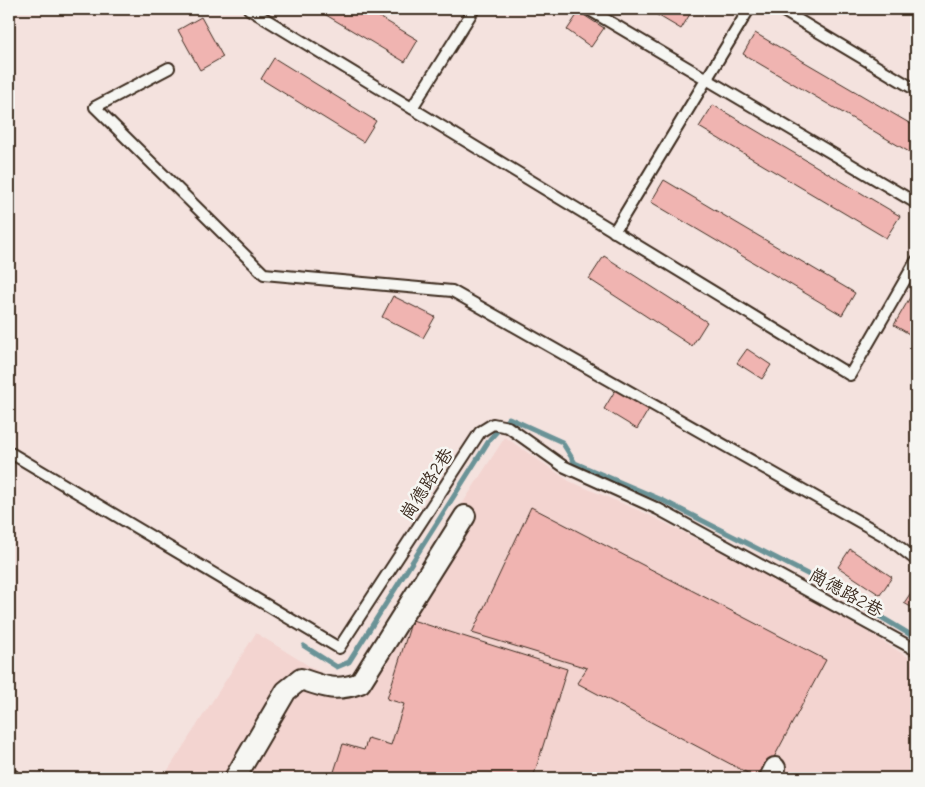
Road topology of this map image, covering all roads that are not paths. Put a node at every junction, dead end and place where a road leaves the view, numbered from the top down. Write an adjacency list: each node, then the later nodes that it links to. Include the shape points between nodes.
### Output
1 (249, 9): 9 (lane)
2 (474, 9): 9 (lane)
3 (588, 9): 7 (lane)
4 (749, 9): 7 (lane)
5 (780, 9): 8 (lane)
6 (169, 68): 15 (lane, via 95,107 264,274 452,291 888,538)
7 (706, 79): 10 (lane); 11 (lane)
8 (916, 90)
9 (412, 108): 11 (lane)
10 (916, 203)
11 (614, 232): 12 (lane, via 850,375)
12 (916, 261)
13 (9, 452): 16 (lane, 崗德路2巷, via 339,648 480,432 493,424 508,427 563,466 658,509)
14 (465, 516): 19 (street, via 360,683 344,689 301,679 286,691)
15 (916, 560)
16 (916, 650)
17 (9, 773): 18 (lane)
18 (16, 778)
19 (235, 778)

